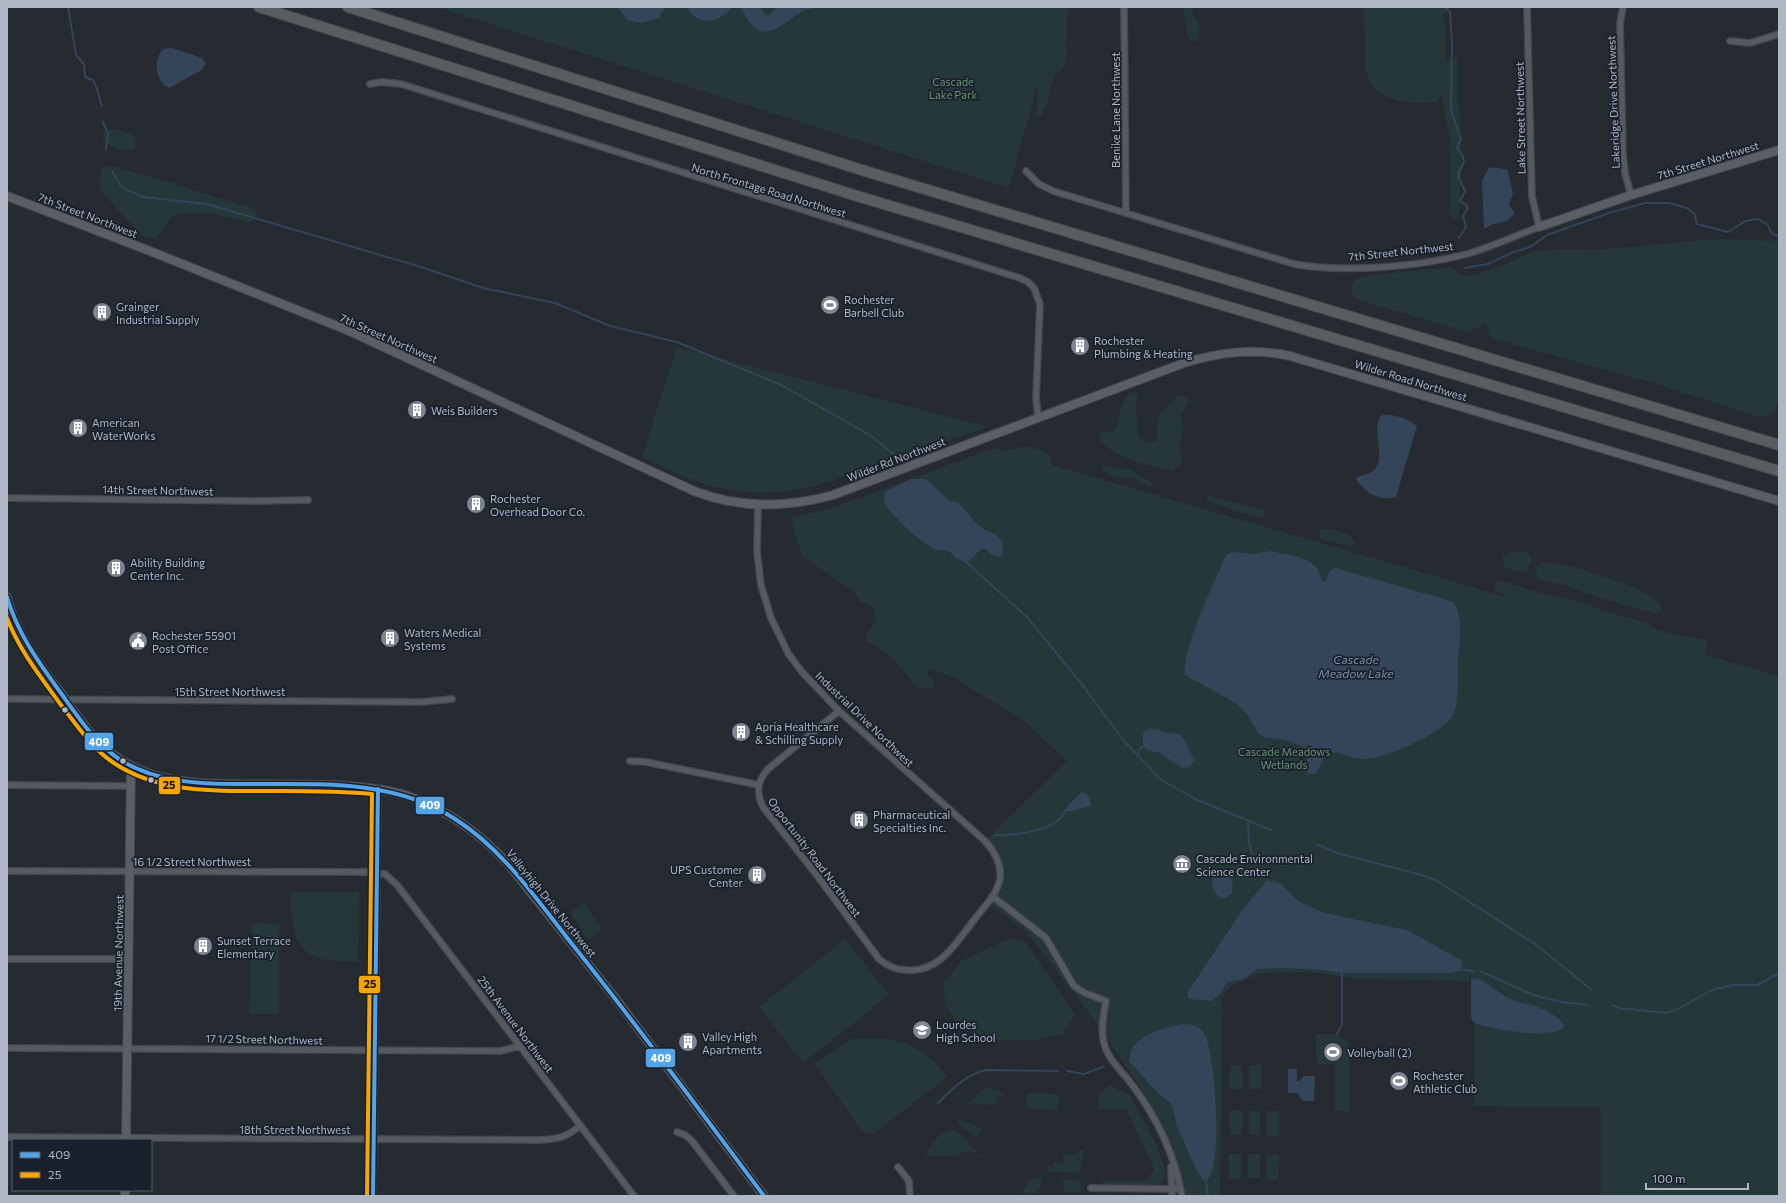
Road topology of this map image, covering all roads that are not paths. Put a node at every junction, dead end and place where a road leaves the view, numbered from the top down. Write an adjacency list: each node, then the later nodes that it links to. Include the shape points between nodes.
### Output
1 (260, 7): 19 (highway, via 864,198)
2 (348, 7): 16 (highway, via 868,172)
3 (1124, 7): 13 (street, Benike Lane Northwest)
4 (1527, 7): 14 (street, Lake Street Northwest, via 1532,196)
5 (1622, 7): 11 (street, Lakeridge Drive Northwest, via 1620,23 1623,154)
6 (1779, 34): 7 (street, via 1750,43)
7 (1730, 41)
8 (370, 84): 15 (street, North Frontage Road Northwest, via 401,84 1020,278 1034,288 1040,304 1036,394)
9 (1779, 150): 11 (street, 7th Street Northwest)
10 (1026, 171): 13 (street, 7th Street Northwest, via 1039,184 1053,191)
11 (1631, 195): 14 (street, 7th Street Northwest)
12 (7, 196): 25 (street, 7th Street Northwest, via 346,330 694,491 724,501)
13 (1126, 212): 14 (street, 7th Street Northwest, via 1278,261 1332,268 1376,266 1450,257 1476,251)
14 (1539, 227)
15 (1038, 417): 24 (street, Wilder Road Northwest, via 1184,363 1224,353 1263,351 1290,356); 25 (street, Wilder Rd Northwest, via 833,495 797,503)
16 (1706, 423): 17 (highway); 18 (highway)
17 (1779, 440)
18 (1779, 444)
19 (1742, 460): 20 (highway); 21 (highway)
20 (1779, 471)
21 (1779, 474)
22 (7, 498): 23 (street, 14th Street Northwest)
23 (308, 500)
24 (1779, 501)
25 (758, 504): 30 (street, Industrial Drive Northwest, via 758,564 771,618 793,660)
26 (7, 597): 28 (street, Valleyhigh Drive Northwest, via 27,646)
27 (7, 699): 28 (street, 15th Street Northwest)
28 (65, 699): 29 (street, 15th Street Northwest, via 421,702); 32 (street, Valleyhigh Drive Northwest, via 102,745)
29 (452, 699)
30 (839, 711): 34 (street, via 768,769); 40 (street, Industrial Drive Northwest, via 991,848 1000,874 999,883)
31 (630, 761): 34 (street)
32 (131, 766): 35 (street, 19th Avenue Northwest); 36 (street, Valleyhigh Drive Northwest, via 157,776 184,782 338,786)
33 (7, 785): 35 (street)
34 (759, 785): 43 (street, Opportunity Road Northwest, via 759,797 763,807 879,959 891,967)
35 (130, 786): 38 (street, 19th Avenue Northwest)
36 (378, 790): 39 (street); 61 (street, Valleyhigh Drive Northwest, via 415,799 433,807 473,831 497,852 619,1003)
37 (7, 871): 38 (street, 16 1/2 Street Northwest)
38 (130, 871): 39 (street, 16 1/2 Street Northwest); 42 (street, 19th Avenue Northwest)
39 (377, 872): 44 (street, 25th Avenue Northwest, via 385,874 398,886); 47 (street)
40 (992, 896): 43 (street, Industrial Drive Northwest, via 944,957 930,967); 53 (street, via 1046,938 1074,986 1084,993 1106,1001 1103,1018 1104,1043 1110,1058 1144,1101 1160,1127)
41 (7, 959): 42 (street)
42 (128, 960): 46 (street, 19th Avenue Northwest)
43 (913, 971)
44 (520, 1046): 47 (street, 17 1/2 Street Northwest, via 500,1051); 48 (street, 25th Avenue Northwest)
45 (7, 1048): 46 (street, 17 1/2 Street Northwest)
46 (128, 1048): 47 (street, 17 1/2 Street Northwest); 51 (street, 19th Avenue Northwest)
47 (374, 1050): 52 (street)
48 (580, 1126): 52 (street, 18th Street Northwest, via 568,1135 551,1139); 59 (street, 25th Avenue Northwest)
49 (677, 1132): 60 (street, via 692,1141)
50 (7, 1137): 51 (street, 18th Street Northwest)
51 (126, 1139): 52 (street, 18th Street Northwest)
52 (372, 1139): 58 (street)
53 (1168, 1149): 56 (street); 57 (street)
54 (898, 1167): 62 (street, via 909,1181)
55 (1091, 1188): 56 (street)
56 (1172, 1188): 57 (street); 63 (street)
57 (1180, 1189): 64 (street)
58 (373, 1196)
59 (634, 1196)
60 (734, 1196)
61 (764, 1196)
62 (910, 1196)
63 (1172, 1196)
64 (1182, 1196)

